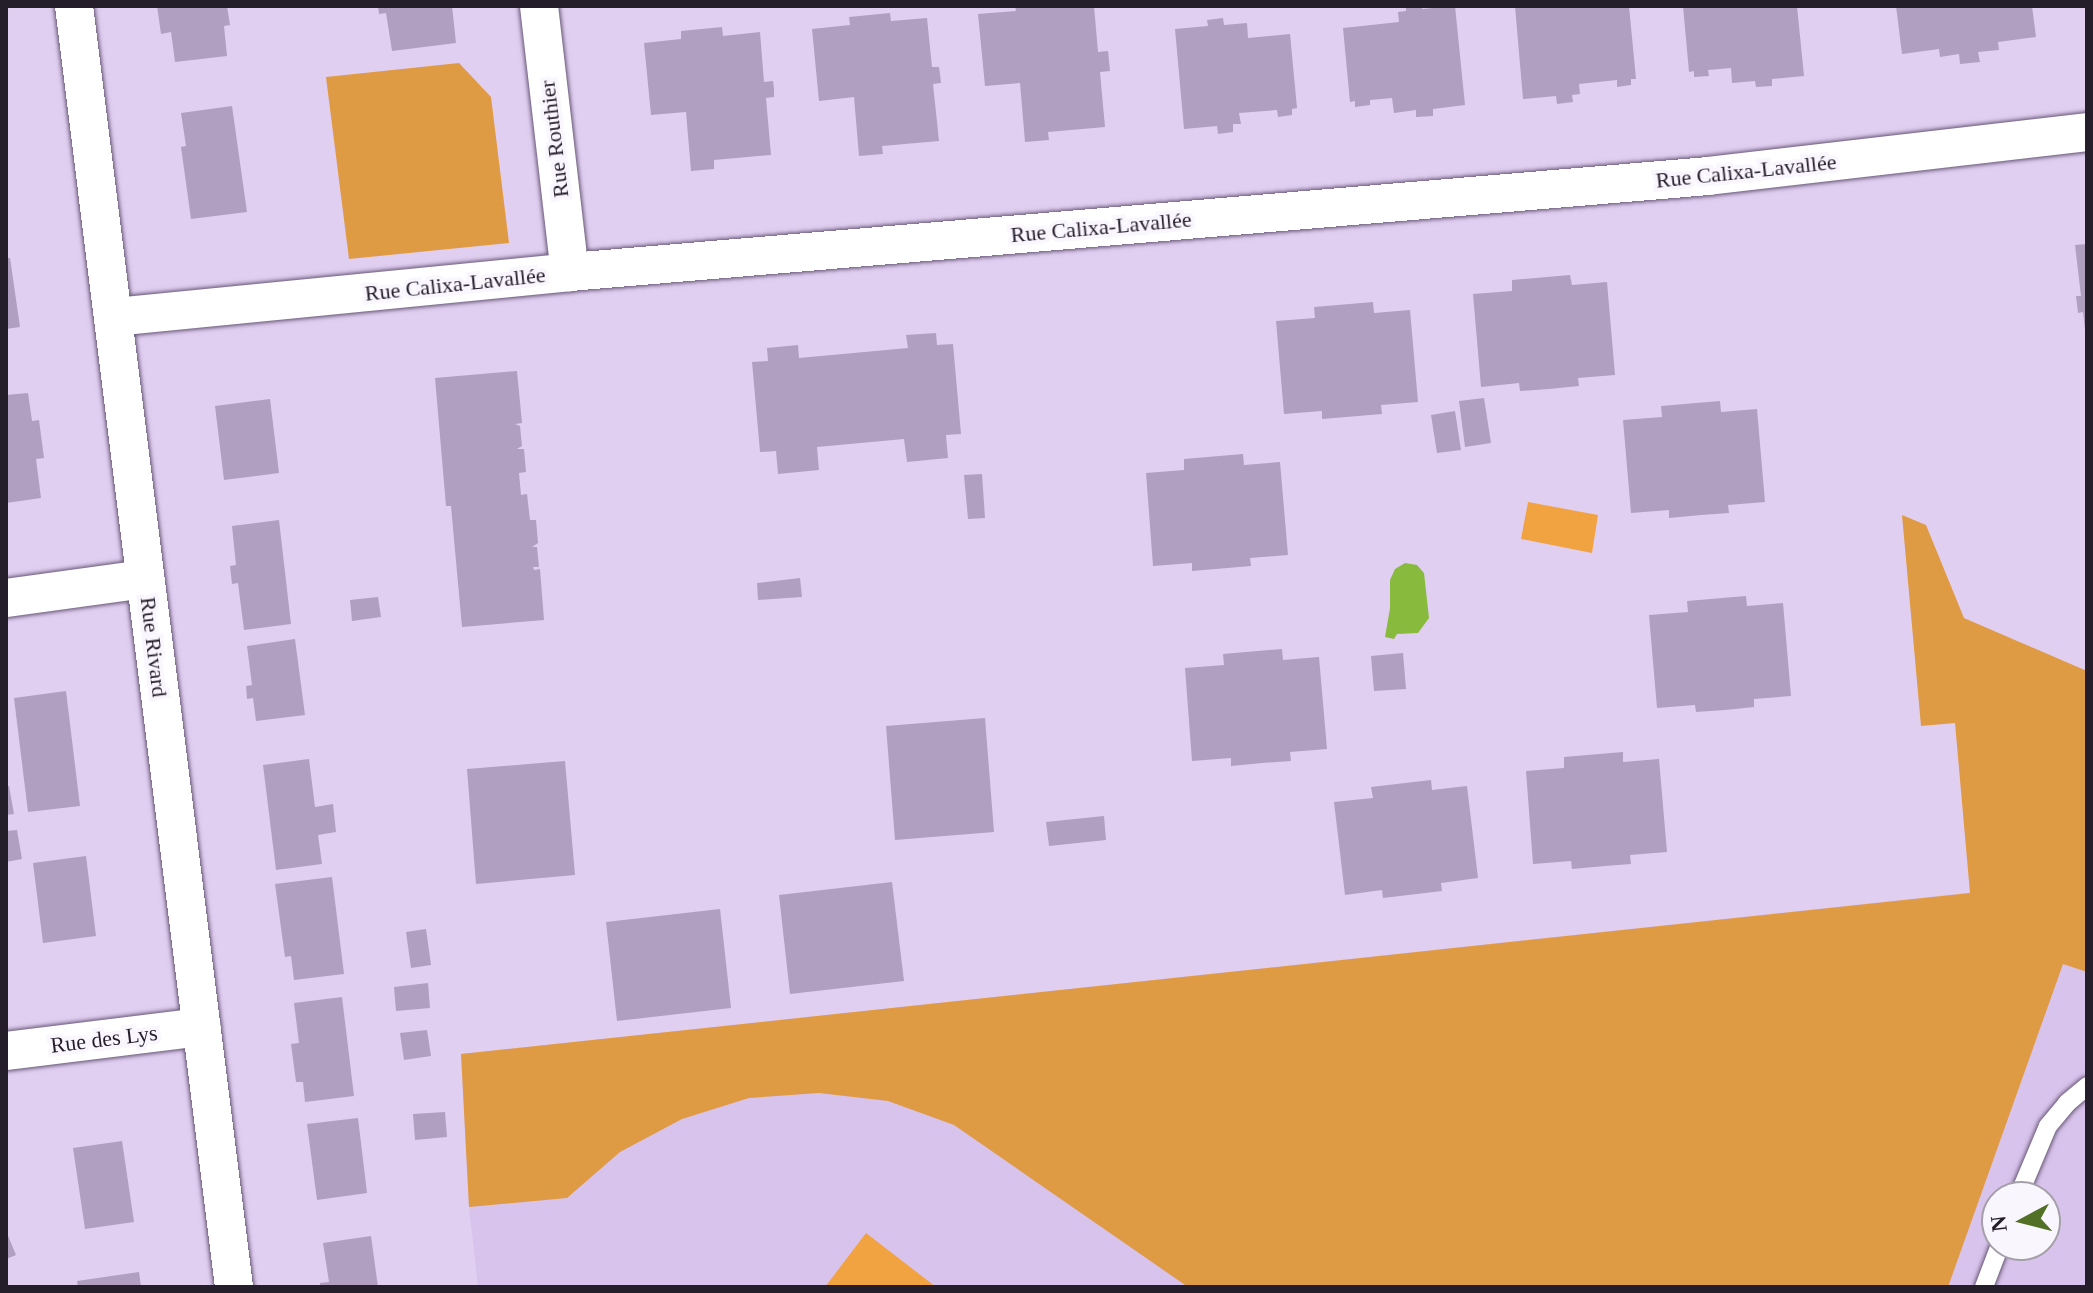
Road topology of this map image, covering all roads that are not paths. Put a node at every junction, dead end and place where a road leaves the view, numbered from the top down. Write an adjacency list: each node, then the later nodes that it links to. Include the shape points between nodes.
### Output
1 (74, 6): 5 (street, Rue Rivard)
2 (539, 6): 4 (street, Rue Routhier)
3 (2087, 132): 4 (street, Rue Calixa-Lavallée, via 1708,176)
4 (570, 272): 5 (street, Rue Calixa-Lavallée)
5 (114, 317): 6 (street, Rue Rivard)
6 (145, 579): 7 (street); 8 (street, Rue Rivard)
7 (6, 598)
8 (202, 1027): 9 (street, Rue des Lys); 13 (street, Rue Rivard)
9 (6, 1051)
10 (2087, 1086): 11 (lane, via 2048,1126)
11 (2025, 1181)
12 (1994, 1261): 14 (lane)
13 (234, 1287)
14 (1984, 1287)

